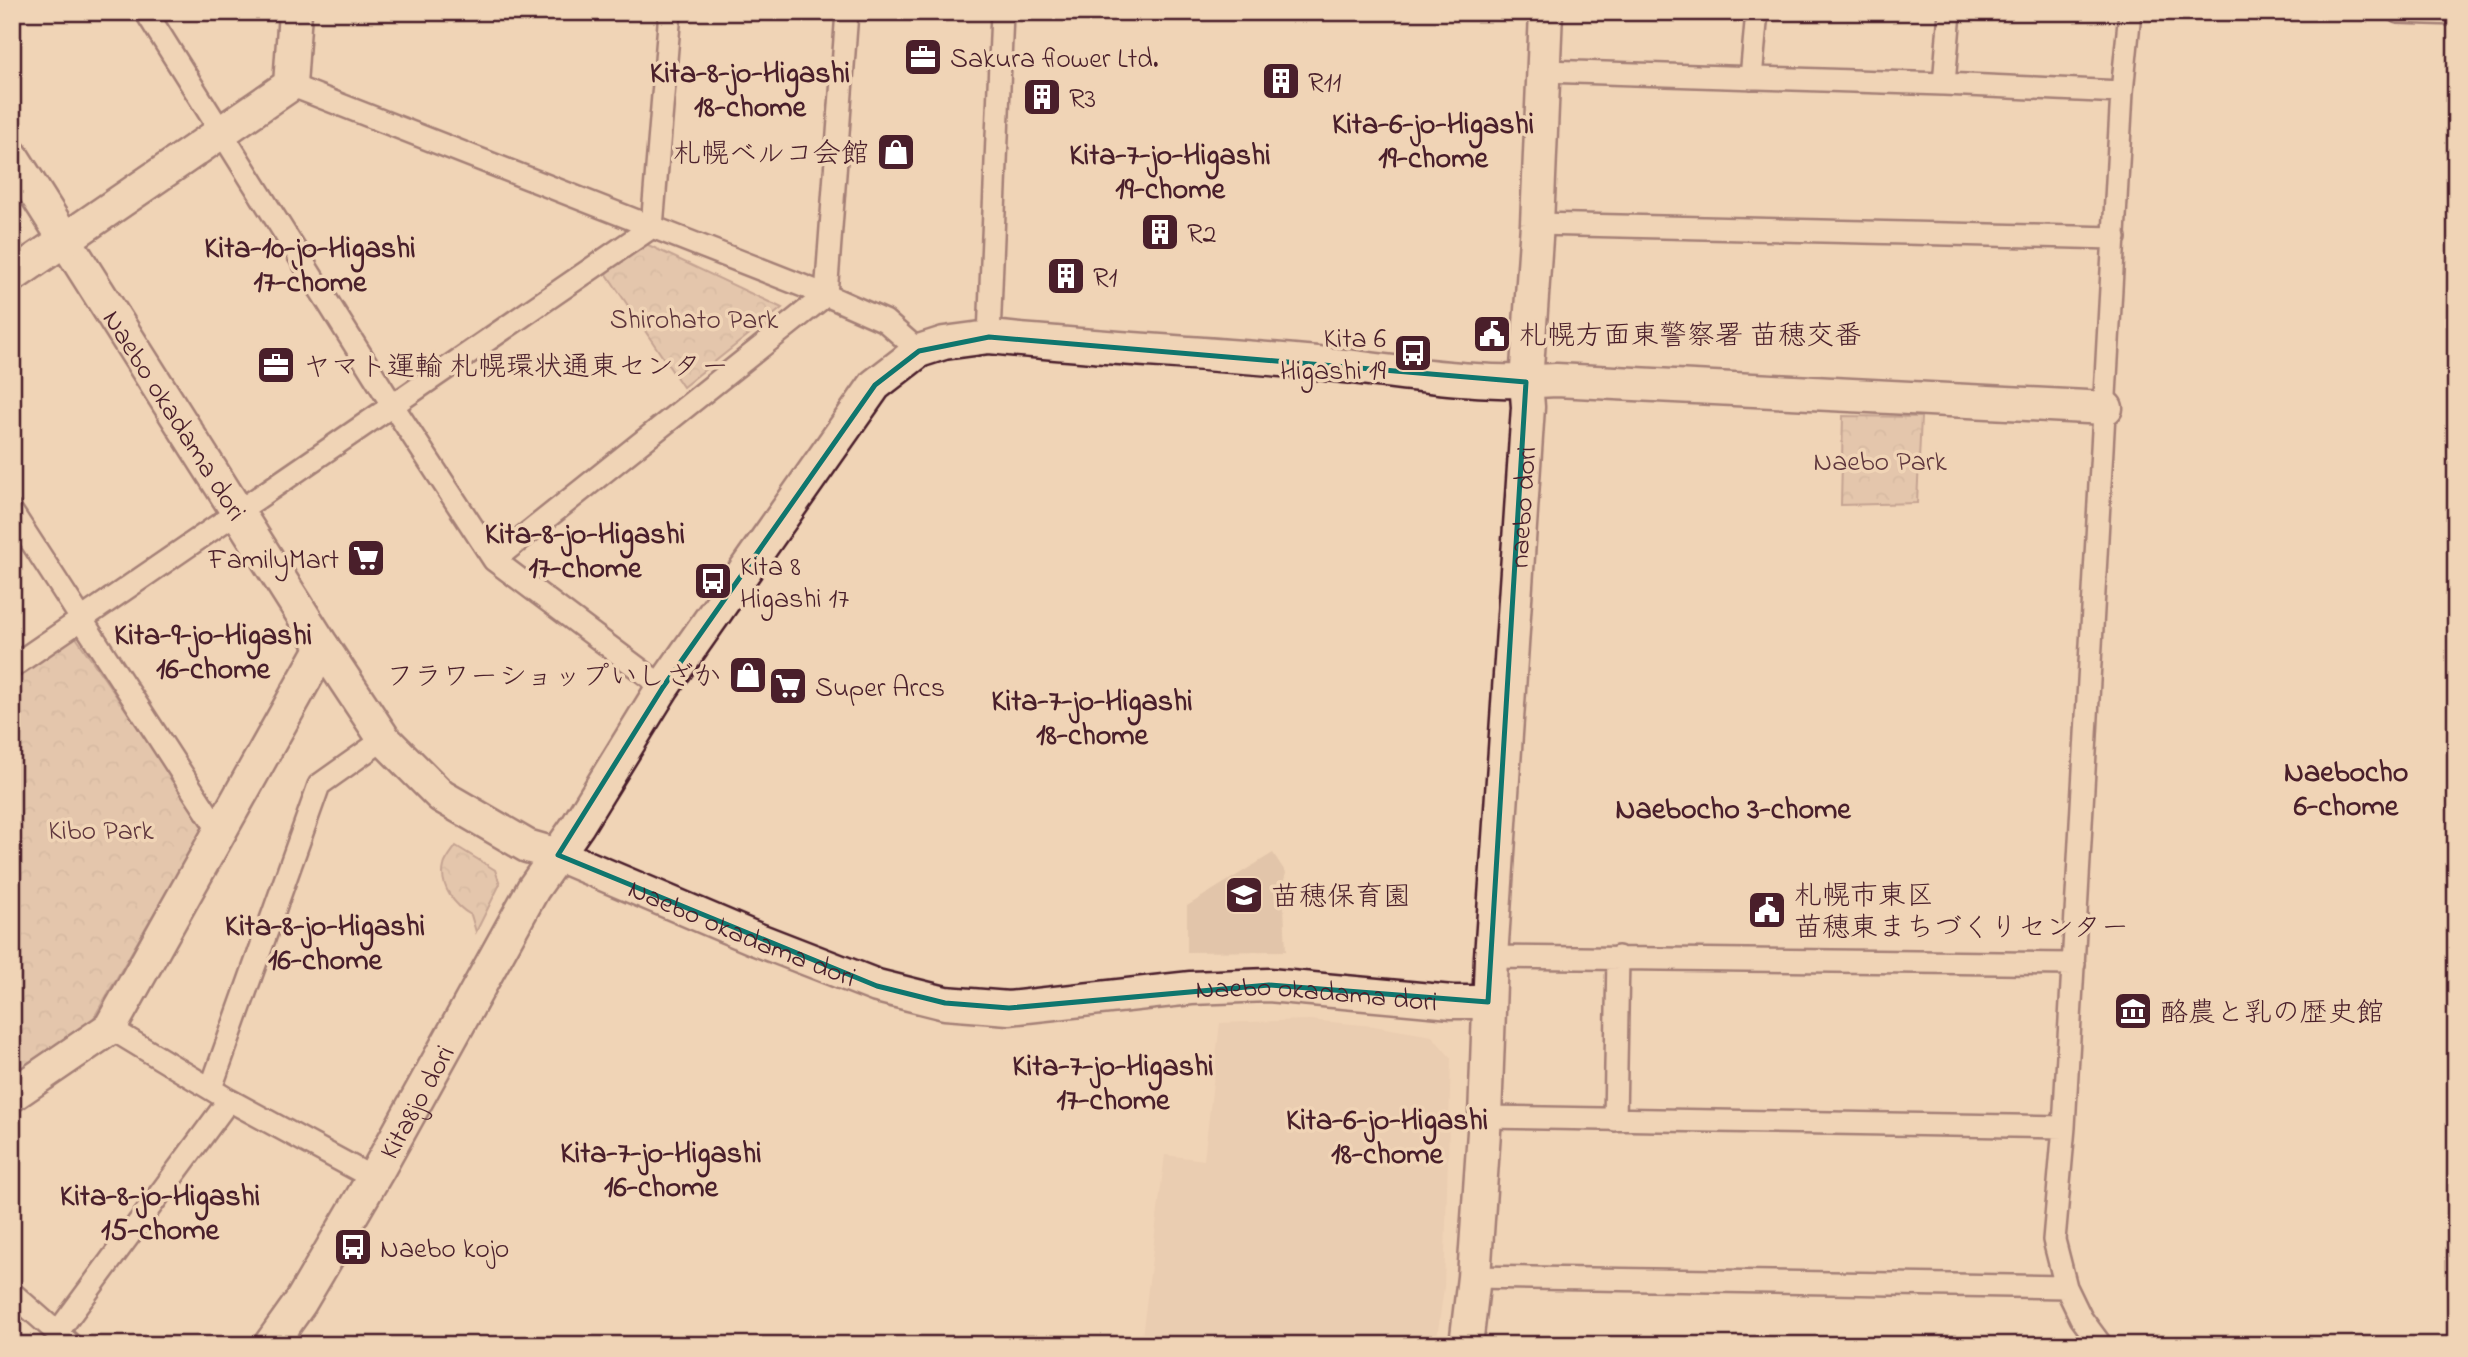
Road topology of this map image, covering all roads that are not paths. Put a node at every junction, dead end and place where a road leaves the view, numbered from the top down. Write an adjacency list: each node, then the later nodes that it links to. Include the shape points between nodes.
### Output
1 (146, 12): 17 (street)
2 (295, 12): 15 (street)
3 (670, 12): 20 (street)
4 (847, 12): 24 (street)
5 (1002, 12): 25 (street)
6 (1546, 12): 12 (street, naebo dori)
7 (1757, 12): 13 (street)
8 (1950, 12): 14 (street)
9 (2130, 12): 16 (street)
10 (2398, 12): 11 (street)
11 (2456, 14)
12 (1544, 71): 13 (street); 19 (street, naebo dori)
13 (1751, 78): 14 (street)
14 (1944, 84): 16 (street)
15 (290, 85): 17 (street); 20 (street)
16 (2122, 93): 21 (street)
17 (221, 133): 22 (street); 28 (street)
18 (12, 156): 22 (street, Naebo okadama dori)
19 (1537, 224): 21 (street); 27 (street, naebo dori)
20 (652, 227): 24 (street); 28 (street)
21 (2115, 238): 29 (street)
22 (66, 239): 23 (street); 31 (street, Naebo okadama dori)
23 (12, 276)
24 (826, 295): 26 (street, via 885,321); 32 (street)
25 (989, 337): 26 (street, via 944,342); 27 (street)
26 (919, 351): 36 (street, Kita8jo dori, via 875,385)
27 (1526, 382): 29 (street); 40 (street, naebo dori, via 1528,407)
28 (393, 406): 31 (street); 32 (street)
29 (2106, 408): 42 (street)
30 (12, 512): 33 (street)
31 (238, 512): 33 (street); 34 (street, Naebo okadama dori)
32 (494, 560): 36 (street)
33 (82, 619): 35 (street); 38 (street)
34 (323, 647): 37 (street, Naebo okadama dori); 38 (street)
35 (12, 667)
36 (663, 687): 39 (street, Kita8jo dori)
37 (384, 739): 39 (street, Naebo okadama dori, via 441,796 527,846); 45 (street, via 319,785)
38 (219, 831): 44 (street)
39 (558, 855): 43 (street, Naebo okadama dori, via 877,986 945,1003 1009,1008 1191,988 1269,985); 50 (street, Kita8jo dori, via 533,890)
40 (1490, 957): 41 (street); 43 (street, naebo dori)
41 (1618, 957): 42 (street); 48 (street)
42 (2074, 964): 49 (street)
43 (1488, 1002): 47 (street)
44 (110, 1028): 45 (street); 46 (street)
45 (220, 1094): 50 (street); 54 (street)
46 (12, 1095)
47 (1485, 1117): 48 (street); 51 (street)
48 (1615, 1120): 49 (street)
49 (2064, 1127): 52 (street, via 2054,1240)
50 (373, 1178): 55 (street, Kita8jo dori)
51 (1474, 1277): 52 (street); 56 (street)
52 (2066, 1287): 57 (street)
53 (12, 1293): 54 (street)
54 (65, 1341)
55 (270, 1345)
56 (1466, 1345)
57 (2101, 1345)

